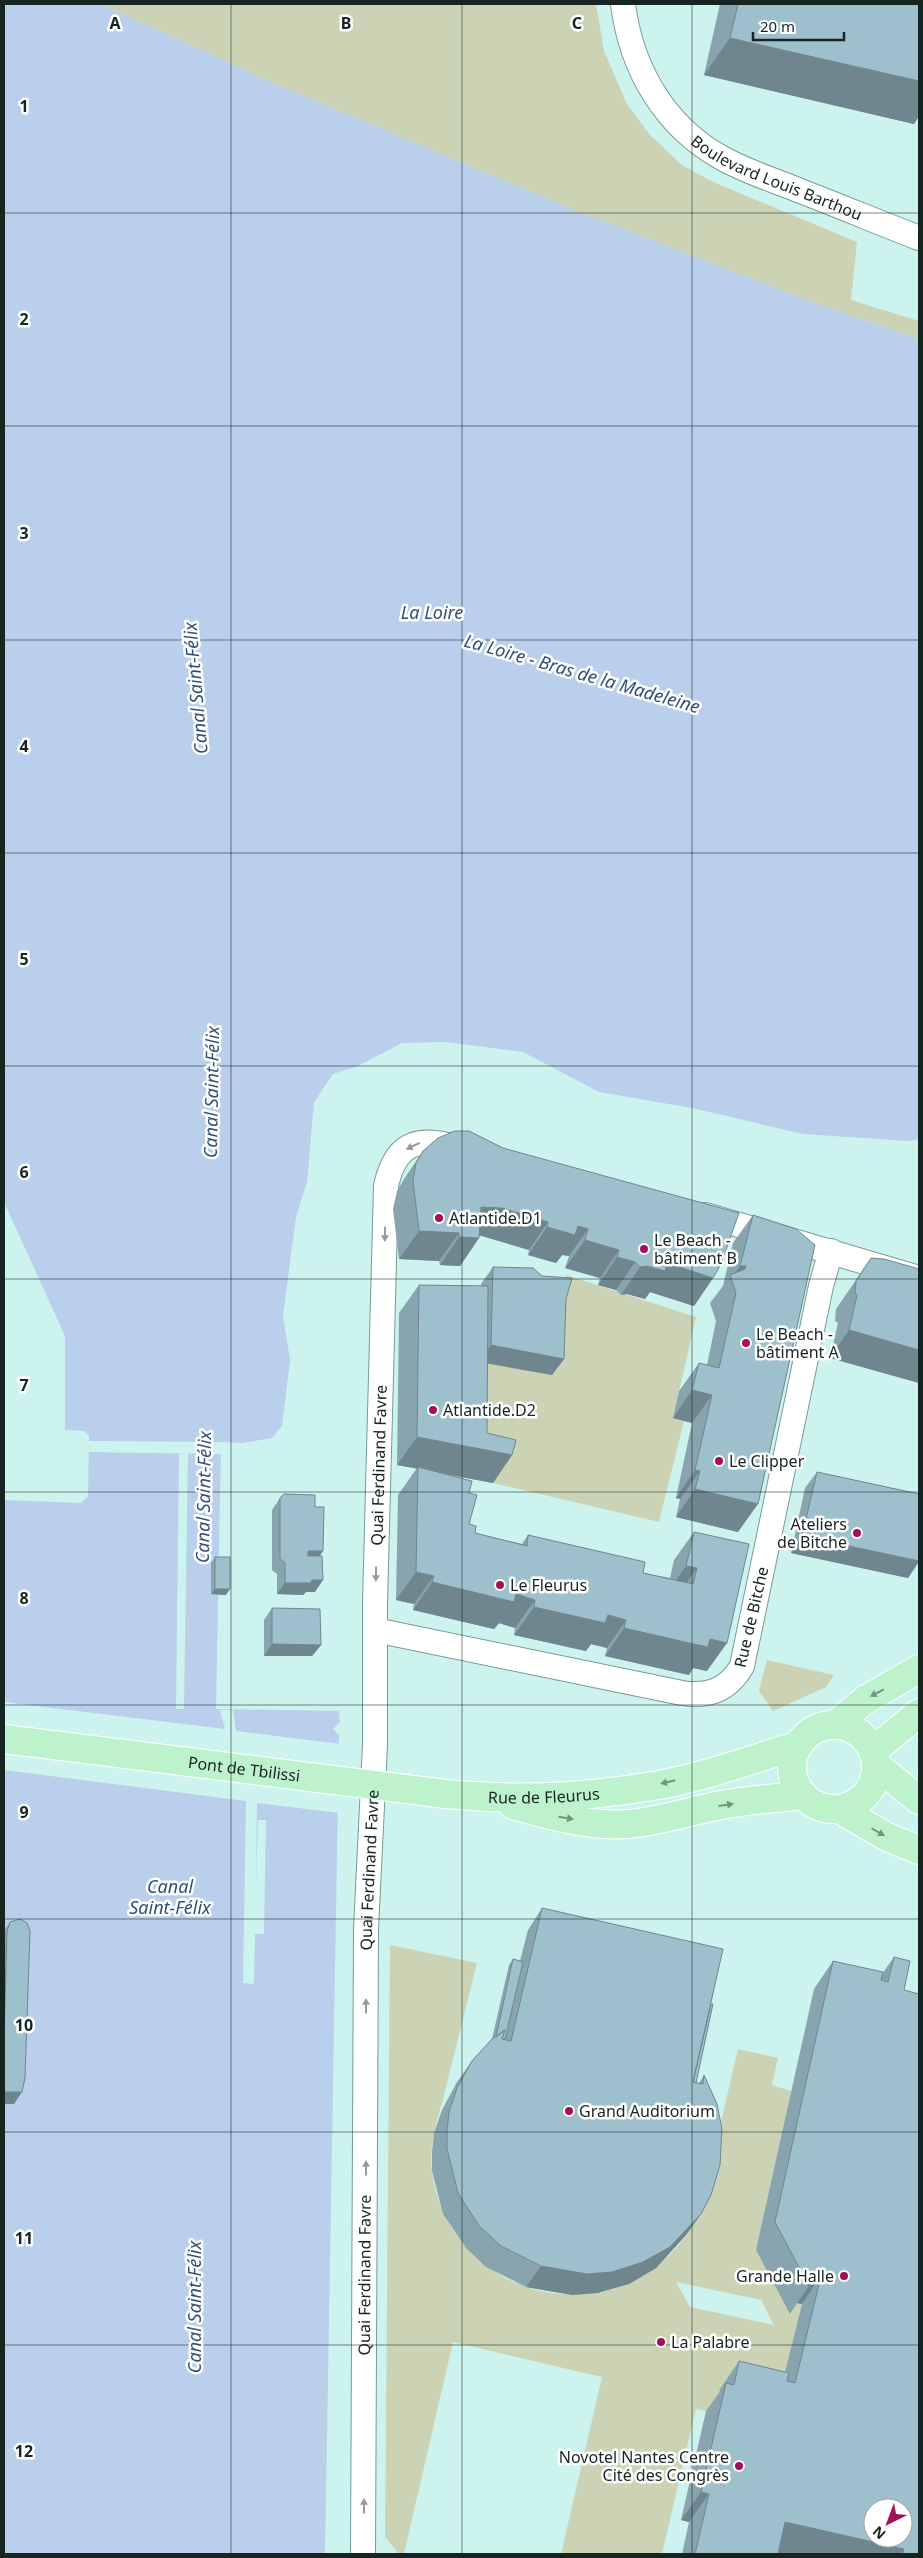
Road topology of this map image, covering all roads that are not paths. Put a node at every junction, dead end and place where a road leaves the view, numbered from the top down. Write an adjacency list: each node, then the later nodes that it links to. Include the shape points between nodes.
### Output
1 (623, 4): 2 (street, Boulevard Louis Barthou, via 635,56 652,92 682,128 721,157)
2 (919, 238)
3 (491, 1156): 7 (street, Quai Ferdinand Favre, one-way to 7, via 423,1141 402,1150 390,1168 386,1186)
4 (680, 1208): 5 (street)
5 (831, 1251): 6 (street); 7 (street, Rue de Bitche, via 742,1666 727,1685 700,1696)
6 (919, 1278)
7 (375, 1630): 19 (street, Quai Ferdinand Favre, one-way to 7, via 366,1929 375,1745)
8 (919, 1669): 10 (main road, one-way to 10, via 865,1700)
9 (919, 1713): 13 (main road)
10 (835, 1725): 12 (main road, via 814,1731); 13 (main road, via 850,1728 864,1737)
11 (4, 1739): 15 (main road, Pont de Tbilissi, bridge)
12 (799, 1745): 14 (main road, via 793,1757 792,1771); 15 (main road, Rue de Fleurus, one-way to 15, via 659,1785 586,1795)
13 (875, 1758): 16 (main road); 17 (main road, via 874,1782 866,1795 854,1805)
14 (803, 1795): 15 (main road, Rue de Fleurus, one-way to 14, via 553,1816 602,1824 635,1823 717,1806); 17 (main road, via 813,1804)
15 (485, 1798)
16 (919, 1800)
17 (839, 1810): 18 (main road, one-way to 18, via 887,1837)
18 (919, 1850)
19 (363, 2554)

